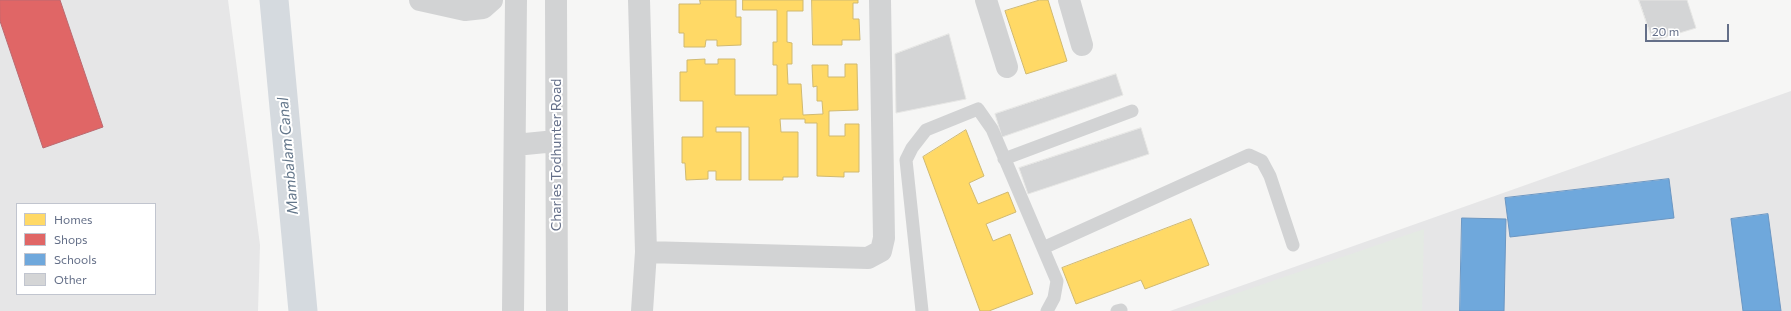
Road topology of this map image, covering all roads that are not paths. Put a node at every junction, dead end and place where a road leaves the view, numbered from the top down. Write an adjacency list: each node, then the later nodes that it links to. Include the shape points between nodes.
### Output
1 (420, 0): 2 (street, via 465,10 483,8)
2 (492, 0)
3 (516, 0): 13 (street)
4 (556, 0): 12 (street, Charles Todhunter Road)
5 (639, 0): 17 (street)
6 (880, 0): 17 (street, via 884,238 881,251 868,258)
7 (986, 0): 10 (street)
8 (1069, 0): 9 (street)
9 (1082, 45)
10 (1007, 66)
11 (1132, 111): 14 (lane)
12 (556, 141): 13 (street); 19 (street, Charles Todhunter Road)
13 (515, 145): 18 (street)
14 (1004, 159): 16 (lane); 21 (lane, via 992,129 978,109 926,130 912,148 906,160)
15 (1293, 245): 16 (lane, via 1270,176 1262,160 1249,155)
16 (1043, 248): 22 (lane, via 1057,281 1054,298)
17 (646, 252): 20 (street)
18 (513, 311)
19 (557, 311)
20 (642, 311)
21 (922, 311)
22 (1047, 311)

